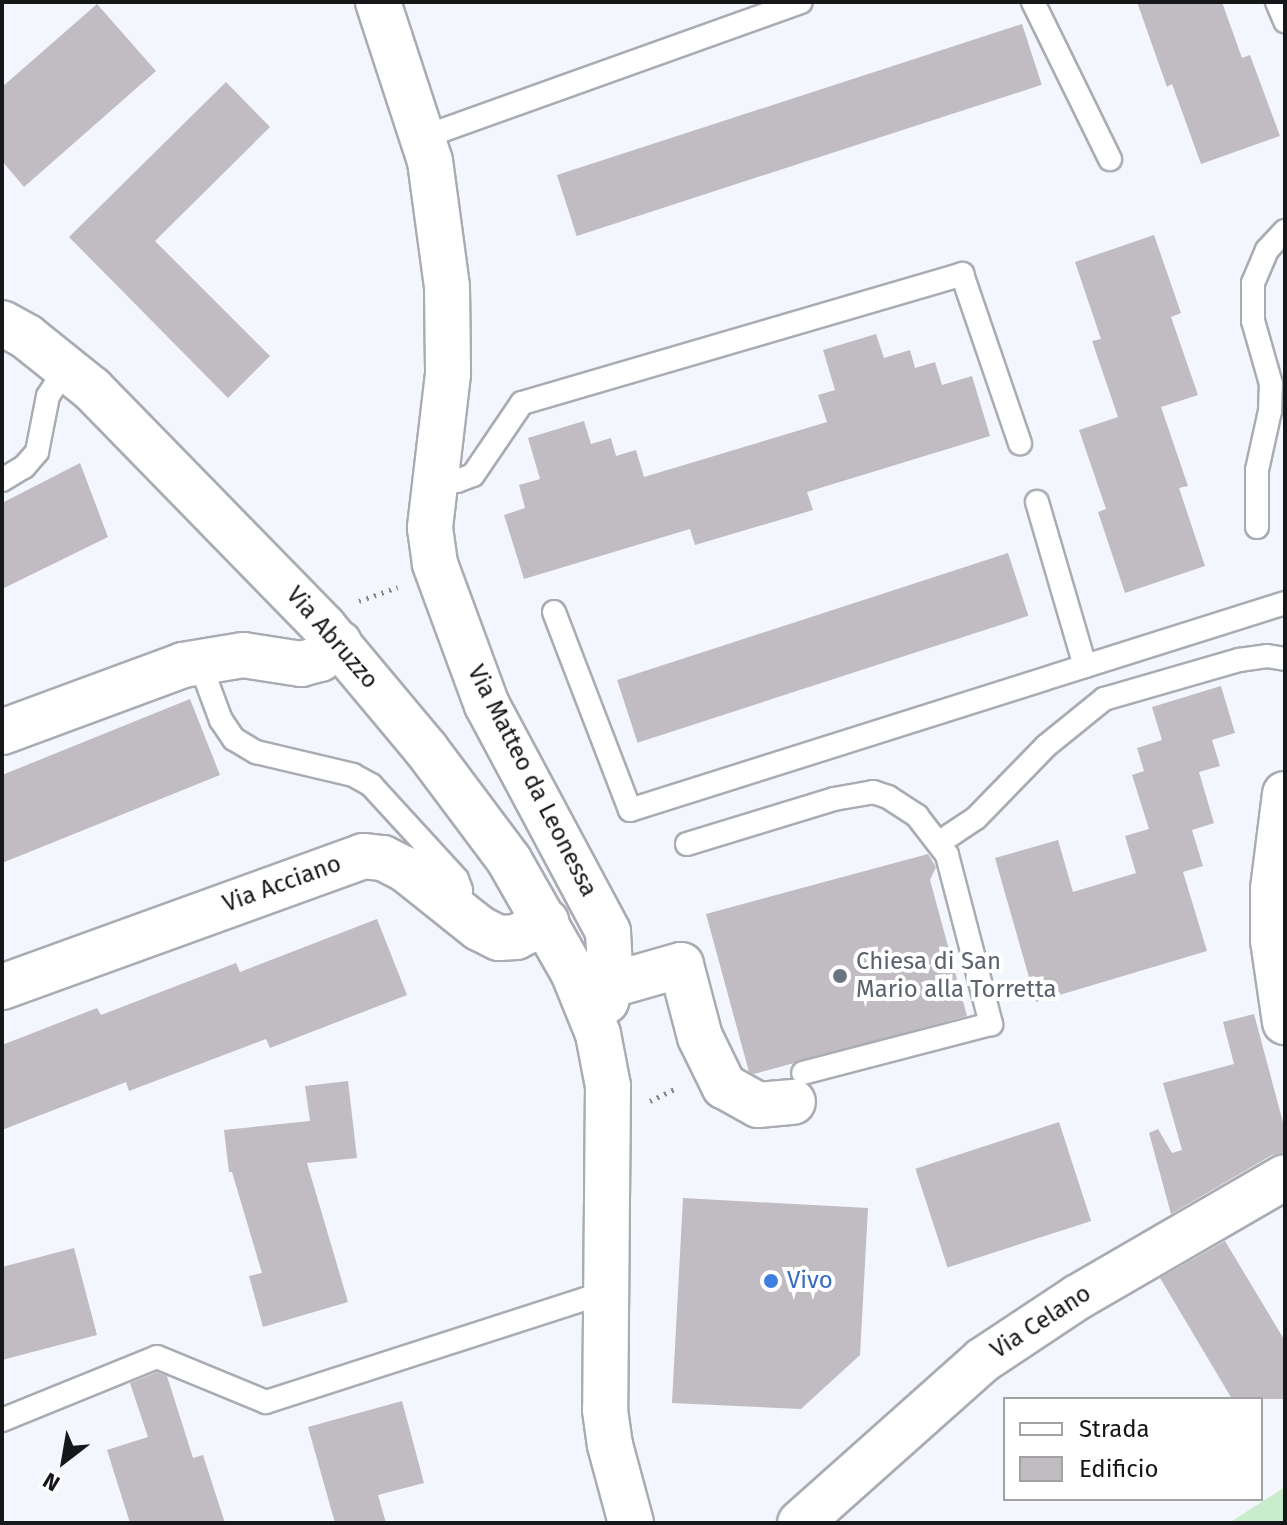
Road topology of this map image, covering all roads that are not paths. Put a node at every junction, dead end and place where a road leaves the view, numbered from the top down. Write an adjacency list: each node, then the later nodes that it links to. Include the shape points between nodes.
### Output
1 (378, 2): 6 (street, Via Matteo da Leonessa)
2 (801, 2): 6 (lane)
3 (1033, 2): 7 (lane)
4 (1277, 2): 5 (lane)
5 (1285, 21)
6 (424, 137): 12 (street, Via Matteo da Leonessa, via 435,187 450,338)
7 (1110, 159)
8 (1285, 231): 15 (lane, via 1267,250 1253,283 1253,321 1271,384 1257,470)
9 (2, 323): 10 (street, Via Abruzzo)
10 (67, 367): 13 (lane, via 48,396 37,452); 18 (street, Via Abruzzo)
11 (1020, 443): 12 (lane, via 962,274 522,403 473,475 457,481)
12 (433, 479): 29 (street, Via Matteo da Leonessa, via 430,528 437,573 487,705 602,915 611,945)
13 (2, 480)
14 (1037, 502): 21 (lane)
15 (1257, 527)
16 (1285, 603): 21 (lane)
17 (554, 612): 21 (lane, via 630,810)
18 (332, 635): 20 (street, via 320,659 301,664 243,655); 27 (street, Via Abruzzo, via 479,819)
19 (1285, 659): 24 (lane, via 1239,660 1104,699 1046,746 976,818)
20 (199, 661): 22 (street); 26 (lane, via 221,720 234,739 256,752 353,775 371,785 457,879 461,890)
21 (1085, 666)
22 (2, 732)
23 (1285, 794): 30 (street, via 1273,902)
24 (940, 842): 25 (lane, via 903,805 873,792); 31 (lane, via 991,1024)
25 (687, 844)
26 (452, 905): 27 (street, Via Acciano, via 499,938 516,937); 28 (street, Via Acciano, via 405,869 383,858 363,856)
27 (546, 922): 29 (street, Via Abruzzo)
28 (2, 987)
29 (600, 999): 31 (street, via 681,965 699,1069 740,1098 765,1106); 33 (street, Via Matteo da Leonessa, via 610,1107)
30 (1285, 1022)
31 (798, 1088)
32 (1285, 1177): 36 (street, Via Celano, via 1078,1297 983,1360)
33 (606, 1292): 34 (lane, via 266,1402 157,1357); 35 (street, Via Matteo da Leonessa, via 605,1410)
34 (2, 1420)
35 (616, 1466): 37 (street, Via Matteo da Leonessa); 38 (street, Via Matteo da Leonessa)
36 (802, 1516)
37 (631, 1523)
38 (659, 1523)

